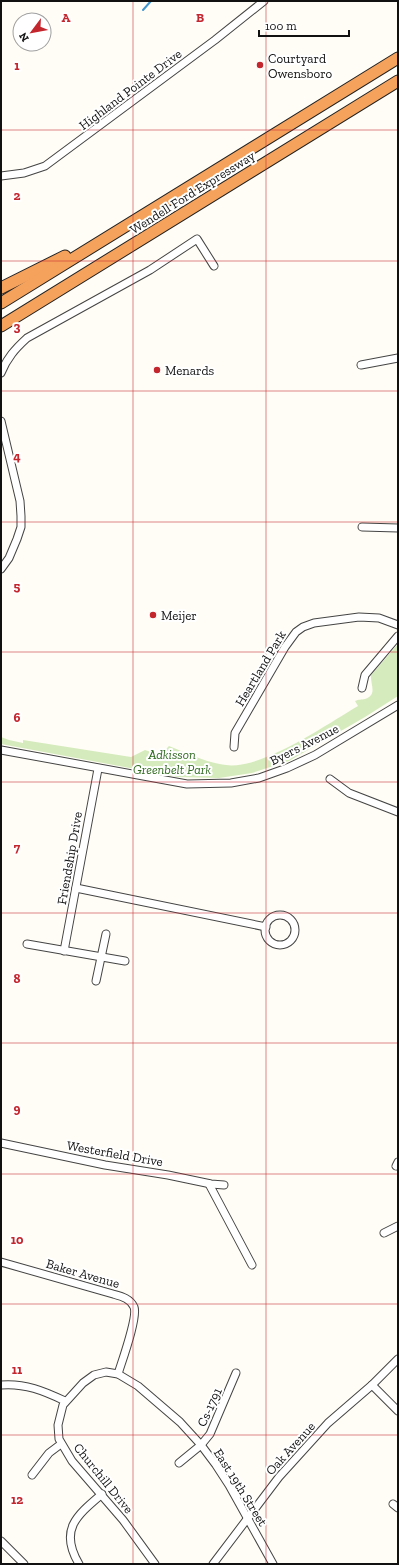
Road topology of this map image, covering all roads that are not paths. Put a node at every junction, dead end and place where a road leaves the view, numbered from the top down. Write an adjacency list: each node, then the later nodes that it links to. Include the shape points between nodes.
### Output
1 (264, 1): 4 (street, Highland Pointe Drive, via 45,166 24,173)
2 (398, 58): 5 (highway, Wendell Ford Expressway)
3 (398, 81): 9 (highway, Wendell Ford Expressway)
4 (1, 176)
5 (146, 214): 7 (highway); 8 (highway, Wendell Ford Expressway)
6 (214, 266): 12 (street, via 197,239 150,270 27,338 14,349)
7 (1, 288)
8 (1, 303)
9 (1, 326)
10 (398, 358): 11 (street)
11 (361, 365)
12 (1, 373)
13 (1, 421): 16 (street, via 20,501 21,527)
14 (362, 528): 15 (street)
15 (398, 528)
16 (12, 551): 17 (street); 18 (street)
17 (1, 560)
18 (1, 569)
19 (398, 625): 23 (street, Heartland Park, via 379,618 359,617 311,624 296,632 285,646 235,733)
20 (398, 636): 21 (street, via 365,675)
21 (362, 688)
22 (398, 705): 25 (street, Byers Avenue, via 315,755 288,768 231,784 187,784)
23 (234, 747)
24 (1, 750): 25 (street, Byers Avenue)
25 (98, 769): 28 (street, Friendship Drive)
26 (330, 780): 27 (street, via 349,794)
27 (398, 812)
28 (76, 888): 29 (street); 32 (street, Friendship Drive)
29 (266, 927): 29 (street, via 275,916 285,916 292,922 294,936 287,943 278,945 266,936)
30 (106, 934): 33 (street)
31 (27, 944): 32 (street)
32 (64, 951): 33 (street)
33 (101, 958): 34 (street); 35 (street)
34 (125, 961)
35 (96, 981)
36 (1, 1143): 37 (street, Westerfield Drive)
37 (209, 1184): 38 (street, Westerfield Drive); 42 (street)
38 (224, 1185)
39 (398, 1226): 40 (street)
40 (384, 1233)
41 (1, 1262): 45 (street, Baker Avenue, via 127,1299 134,1307 134,1318)
42 (252, 1265)
43 (398, 1359): 47 (street, Oak Avenue)
44 (236, 1373): 51 (street, Cs-1791, via 216,1423)
45 (118, 1374): 48 (street, via 106,1372 94,1375); 51 (street, East 19th Street, via 159,1403)
46 (1, 1385): 48 (street, via 24,1385)
47 (372, 1385): 49 (street); 55 (street, Oak Avenue, via 328,1423 279,1477)
48 (65, 1401): 50 (street, Churchill Drive, via 58,1425)
49 (398, 1411)
50 (61, 1444): 53 (street, via 49,1453); 54 (street, Churchill Drive, via 72,1462)
51 (201, 1445): 52 (street, Cs-1791); 55 (street, East 19th Street, via 228,1485)
52 (179, 1463)
53 (32, 1475)
54 (102, 1494): 58 (street, via 82,1511 72,1525 70,1543); 59 (street, Churchill Drive)
55 (246, 1519): 60 (street, Oak Avenue); 61 (street, East 19th Street)
56 (1, 1541): 57 (street)
57 (24, 1564)
58 (79, 1564)
59 (155, 1564)
60 (212, 1564)
61 (273, 1564)

